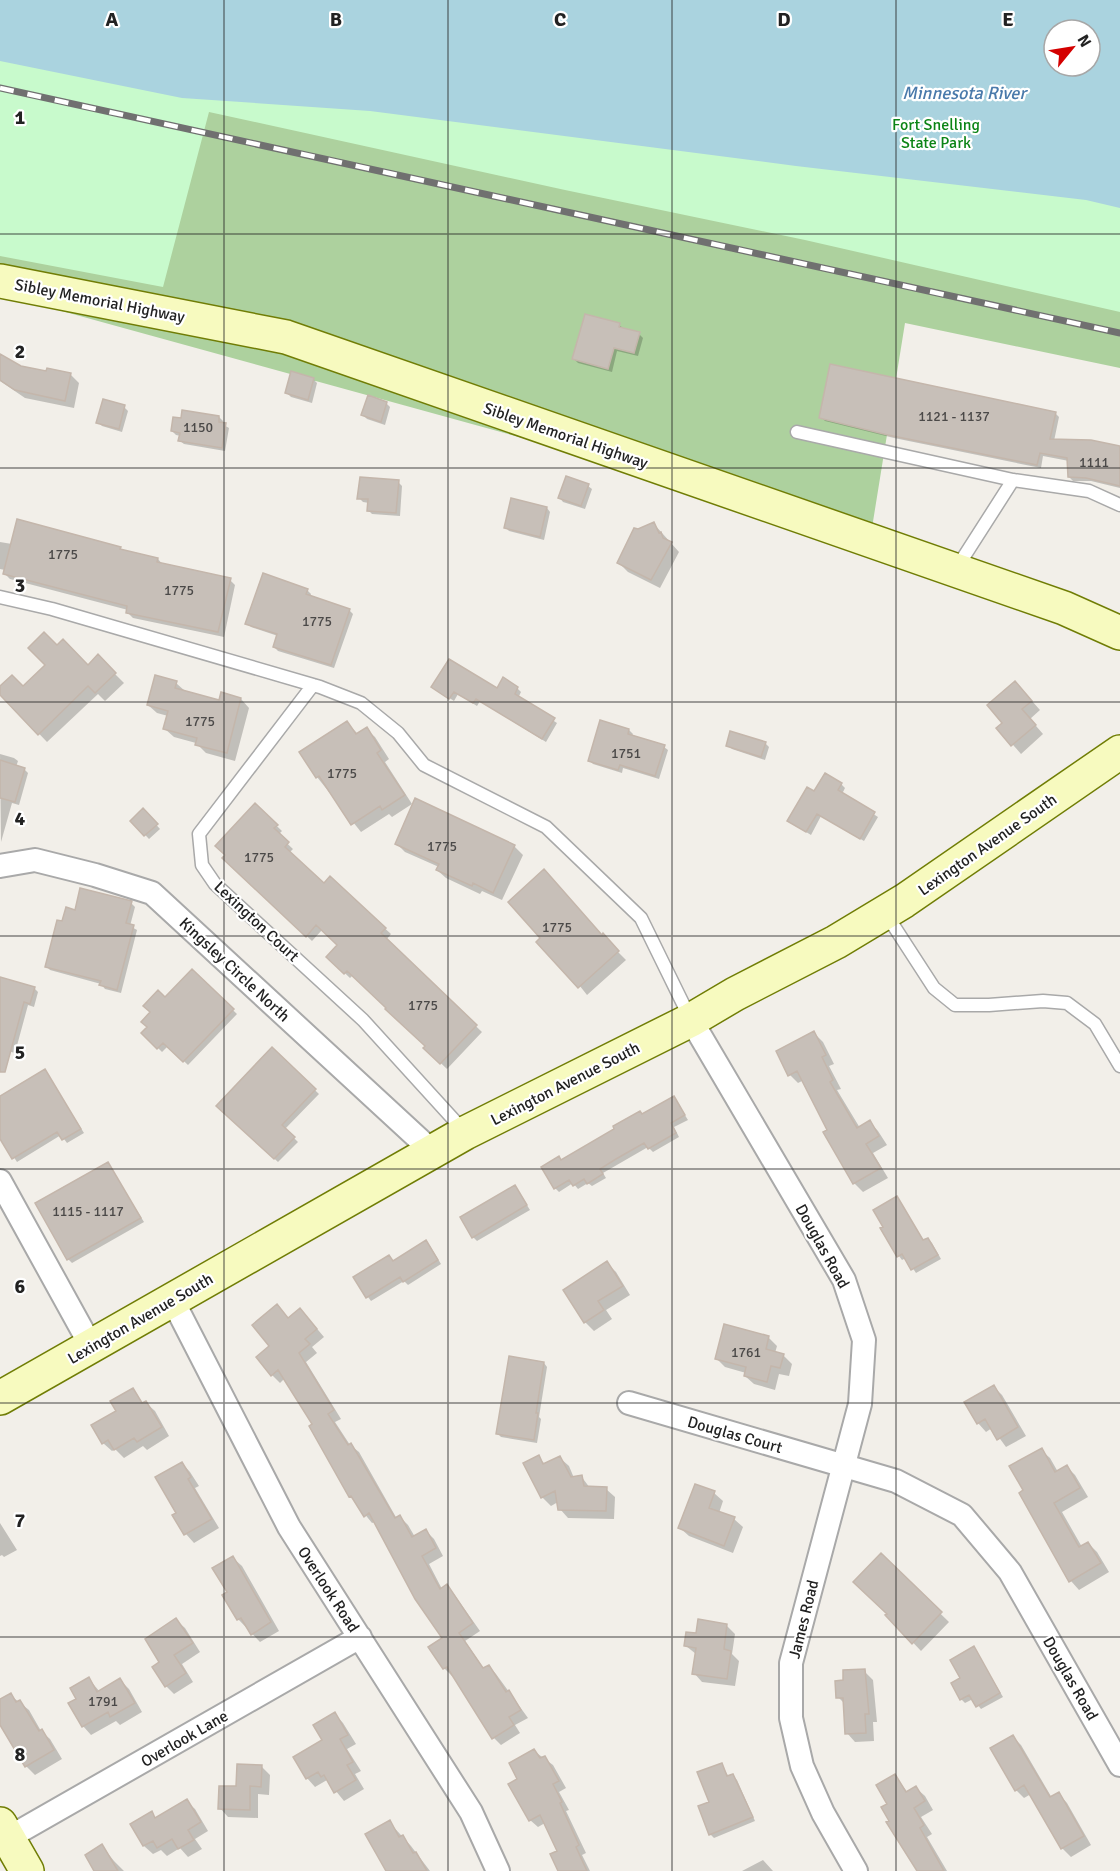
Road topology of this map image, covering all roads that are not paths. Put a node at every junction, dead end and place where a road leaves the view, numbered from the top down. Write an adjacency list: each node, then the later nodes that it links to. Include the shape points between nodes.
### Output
1 (0, 280): 5 (street, Sibley Memorial Highway, via 286,337)
2 (797, 432): 3 (lane)
3 (1013, 480): 4 (lane, via 1089,491); 5 (lane)
4 (1120, 505)
5 (955, 570): 7 (street, Sibley Memorial Highway, via 1064,608)
6 (0, 597): 8 (lane)
7 (1120, 633)
8 (313, 685): 12 (lane, via 361,703 398,733 424,765 546,826 641,918); 14 (lane, Lexington Court, via 200,834 202,865 215,884 363,1020)
9 (1120, 752): 11 (street, Lexington Avenue South)
10 (0, 866): 15 (street, Kingsley Circle North, via 35,860 152,893)
11 (885, 913): 12 (street, Lexington Avenue South); 13 (lane, via 934,988 954,1005 1067,1003 1095,1024)
12 (691, 1020): 14 (street, Lexington Avenue South); 21 (street, Douglas Road, via 844,1280 864,1340 860,1404)
13 (1120, 1066)
14 (465, 1132): 15 (street, Lexington Avenue South)
15 (433, 1152): 17 (street, Lexington Avenue South)
16 (0, 1181): 18 (street)
17 (172, 1300): 18 (street, Lexington Avenue South); 22 (street, Overlook Road, via 289,1527)
18 (91, 1346): 19 (street, Lexington Avenue South)
19 (0, 1398)
20 (629, 1403): 21 (street, Douglas Court)
21 (842, 1465): 23 (street, Douglas Road, via 896,1481 962,1515 1010,1572); 27 (street, James Road, via 791,1663 791,1718 802,1766)
22 (360, 1637): 24 (street, Overlook Lane); 26 (street, Overlook Road, via 471,1812)
23 (1120, 1765)
24 (4, 1831): 25 (street)
25 (27, 1871)
26 (498, 1871)
27 (856, 1871)

